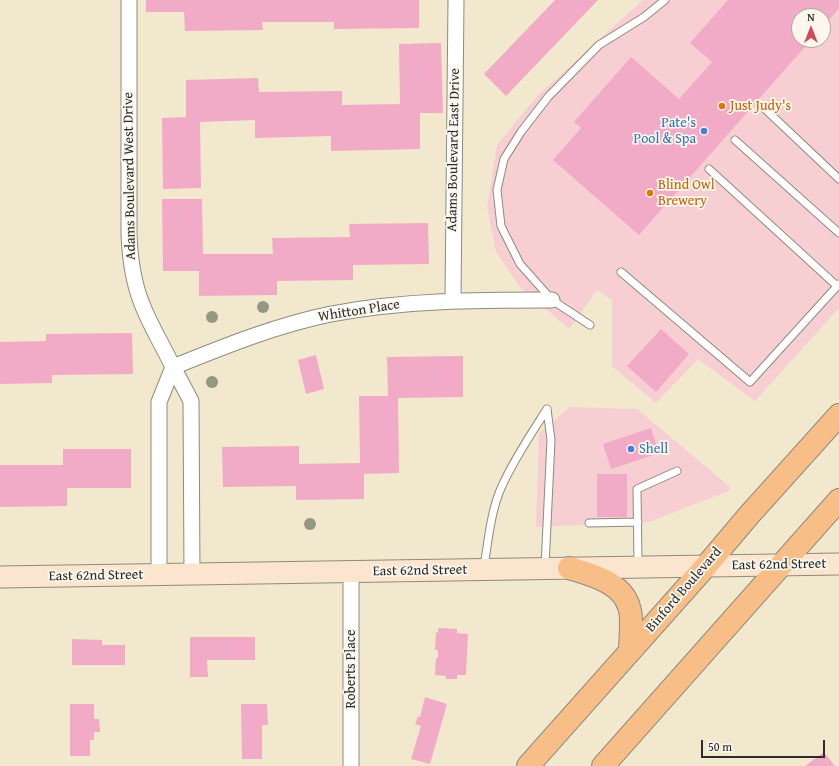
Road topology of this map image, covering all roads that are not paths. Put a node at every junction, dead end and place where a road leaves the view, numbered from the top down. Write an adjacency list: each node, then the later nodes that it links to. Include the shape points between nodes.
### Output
1 (129, 0): 14 (street, Adams Boulevard West Drive, via 130,259 142,305)
2 (456, 0): 11 (street, Adams Boulevard East Drive)
3 (665, 0): 12 (lane, via 644,17 599,45 548,97 504,158 497,190 501,226 520,264)
4 (764, 108): 7 (lane)
5 (735, 140): 8 (lane)
6 (709, 169): 10 (lane)
7 (839, 179)
8 (839, 233)
9 (621, 272): 10 (lane, via 750,382)
10 (838, 285)
11 (453, 300): 12 (street, Whitton Place); 14 (street, Whitton Place, via 399,304 332,314 287,325 236,342)
12 (552, 300): 13 (lane)
13 (590, 325)
14 (173, 367): 28 (street, Adams Boulevard West Drive, via 191,401); 29 (street, via 159,402)
15 (839, 415): 22 (main road, Binford Boulevard)
16 (677, 471): 18 (lane, via 637,489)
17 (839, 500): 21 (main road)
18 (638, 522): 19 (lane); 23 (lane)
19 (589, 523)
20 (839, 564): 21 (street, East 62nd Street)
21 (782, 565): 22 (street, East 62nd Street); 34 (main road)
22 (706, 566): 23 (street, East 62nd Street); 31 (main road, Binford Boulevard)
23 (638, 567): 24 (street, East 62nd Street)
24 (569, 568): 25 (street, East 62nd Street); 31 (main road, via 600,578 626,598 630,609)
25 (545, 569): 26 (street, East 62nd Street); 26 (lane, via 551,440 547,409 501,487)
26 (483, 570): 27 (street, East 62nd Street)
27 (351, 572): 28 (street, East 62nd Street); 32 (street, Roberts Place)
28 (192, 574): 29 (street, East 62nd Street)
29 (160, 575): 30 (street, East 62nd Street)
30 (0, 577)
31 (630, 651): 33 (main road, Binford Boulevard)
32 (351, 766)
33 (528, 766)
34 (603, 766)

